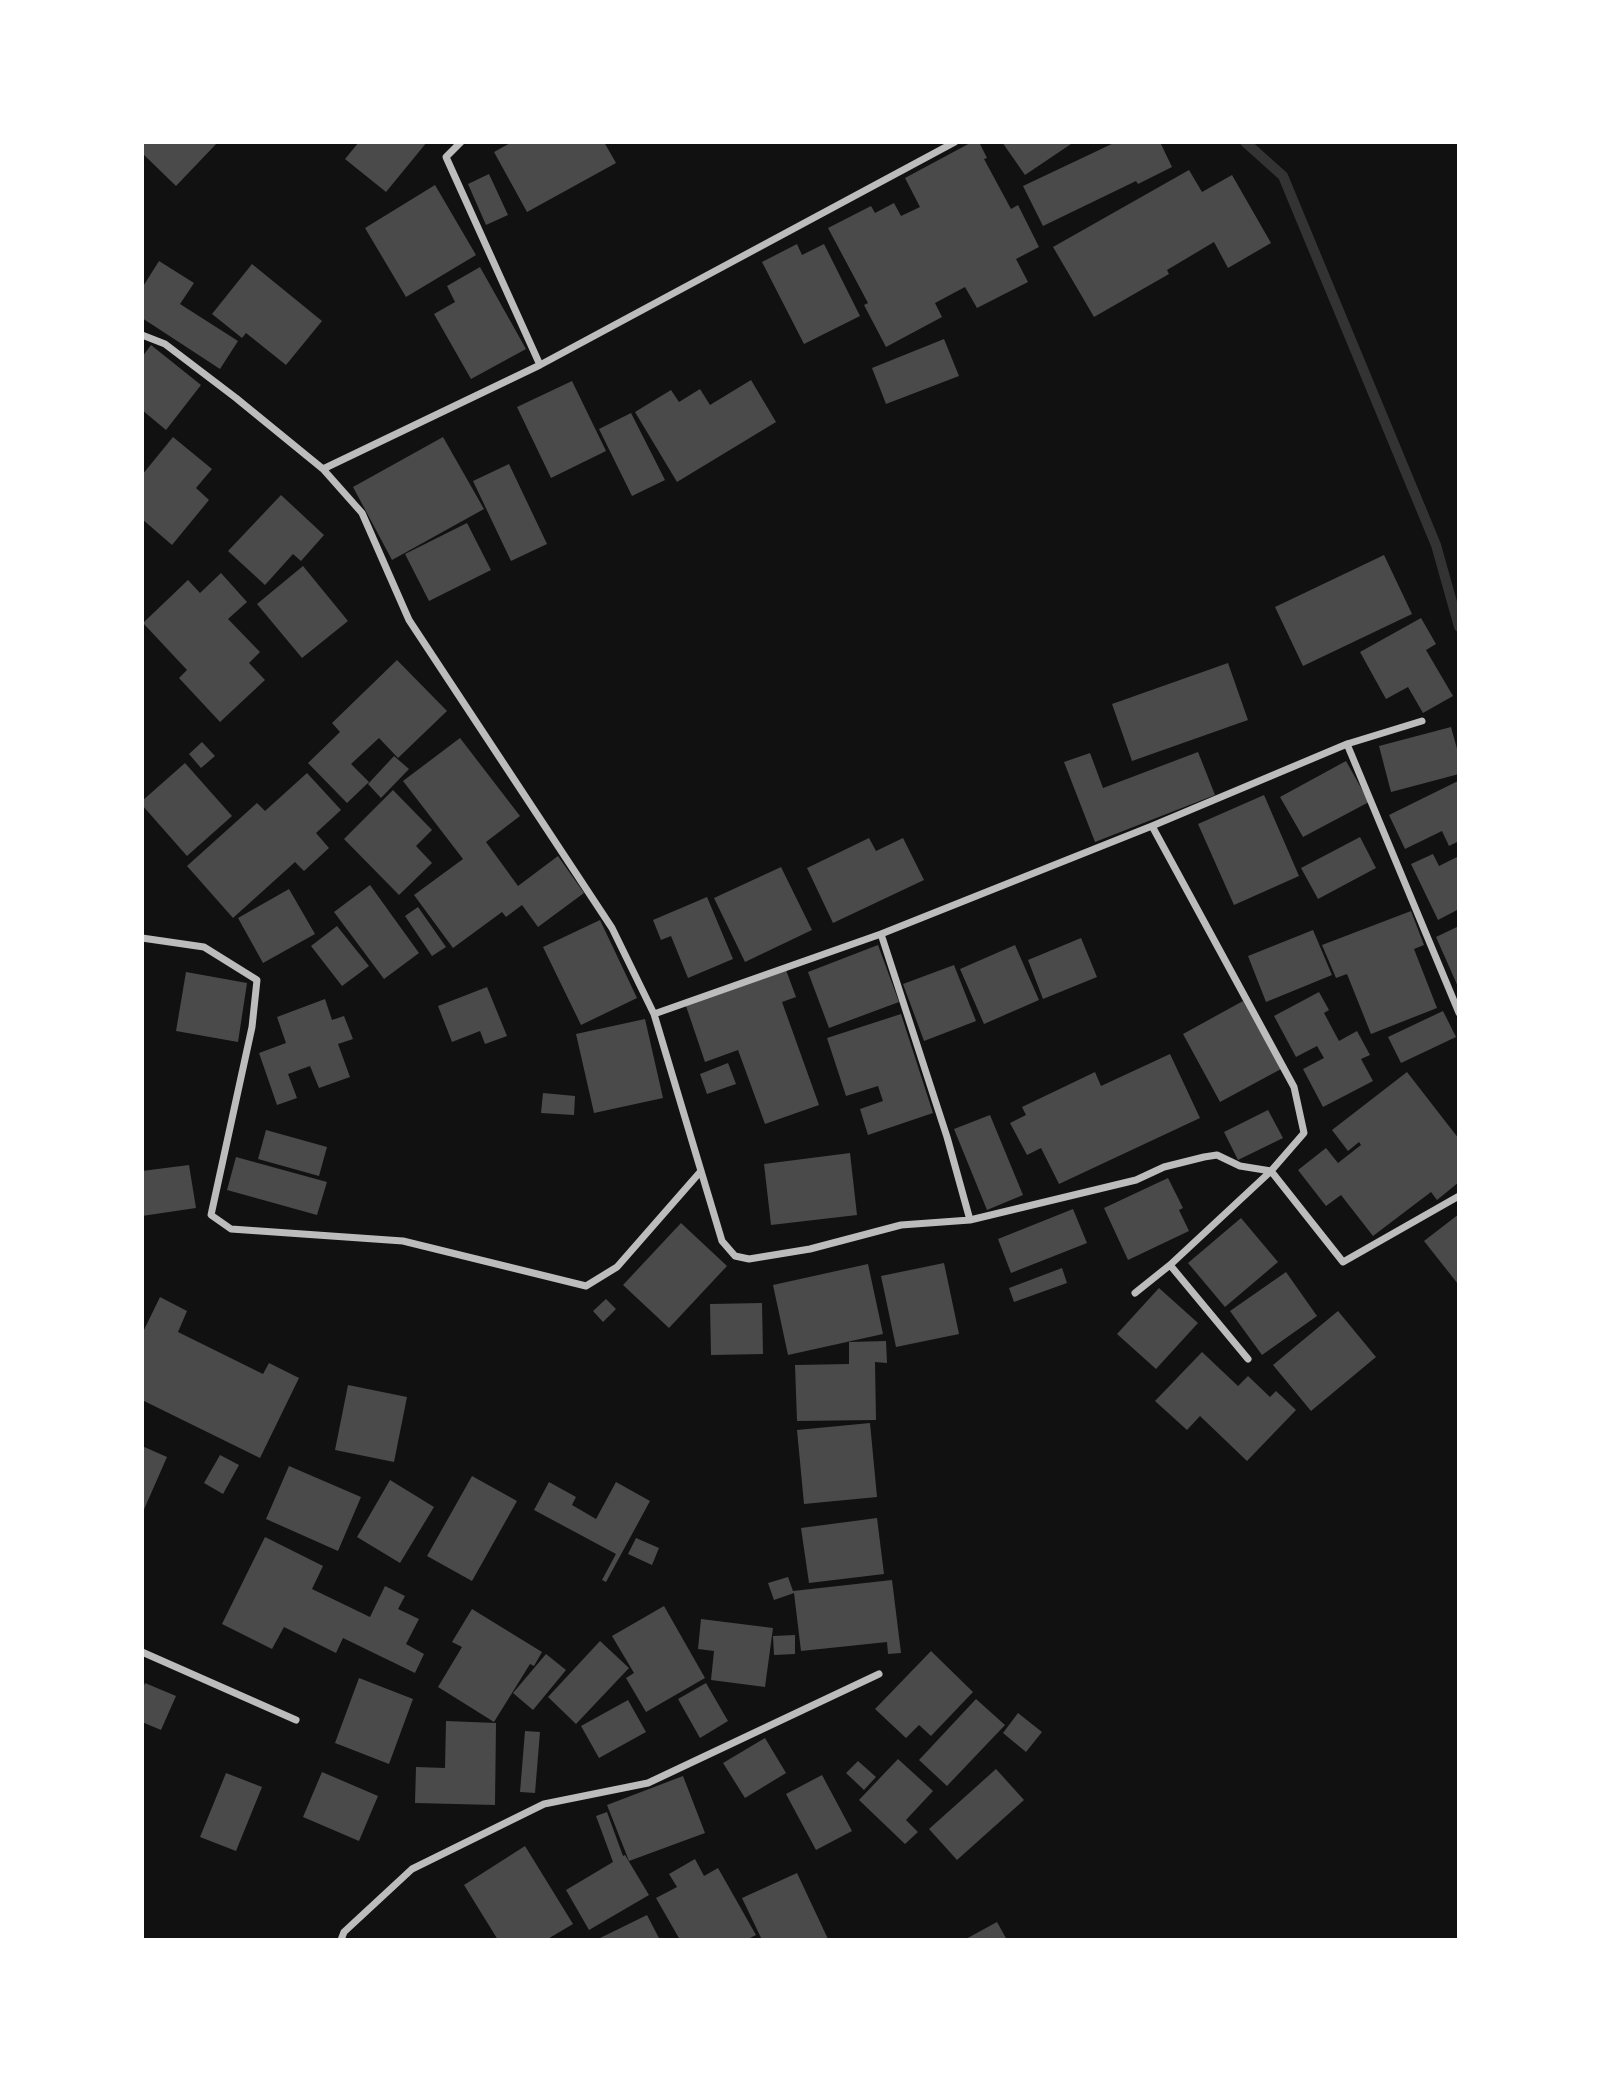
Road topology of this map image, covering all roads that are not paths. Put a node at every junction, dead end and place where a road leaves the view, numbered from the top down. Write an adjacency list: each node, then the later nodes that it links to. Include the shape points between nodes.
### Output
1 (461, 142): 4 (street, via 446,157)
2 (955, 142): 4 (street)
3 (142, 335): 5 (street, via 165,344)
4 (540, 365): 5 (street)
5 (323, 469): 12 (street, via 362,513 409,620 612,928)
6 (1422, 721): 7 (street)
7 (1347, 744): 8 (street); 11 (street)
8 (1153, 827): 9 (street); 14 (street, via 1294,1087 1304,1133)
9 (881, 934): 12 (street); 16 (street)
10 (142, 938): 13 (street, via 204,947 257,980 252,1027 211,1215 231,1229 403,1241 586,1286 617,1266)
11 (1459, 1013)
12 (654, 1014): 13 (street)
13 (701, 1171): 16 (street, via 722,1241 735,1255 748,1259 810,1249 901,1225)
14 (1270, 1171): 15 (street, via 1343,1262); 16 (street, via 1240,1166 1217,1155 1204,1157 1136,1180); 17 (street)
15 (1459, 1196)
16 (970, 1220)
17 (1170, 1265): 18 (street); 19 (street)
18 (1135, 1293)
19 (1248, 1359)
20 (142, 1652): 22 (street)
21 (879, 1674): 23 (street, via 648,1783 544,1804 412,1869 344,1932)
22 (296, 1720)
23 (341, 1940)

